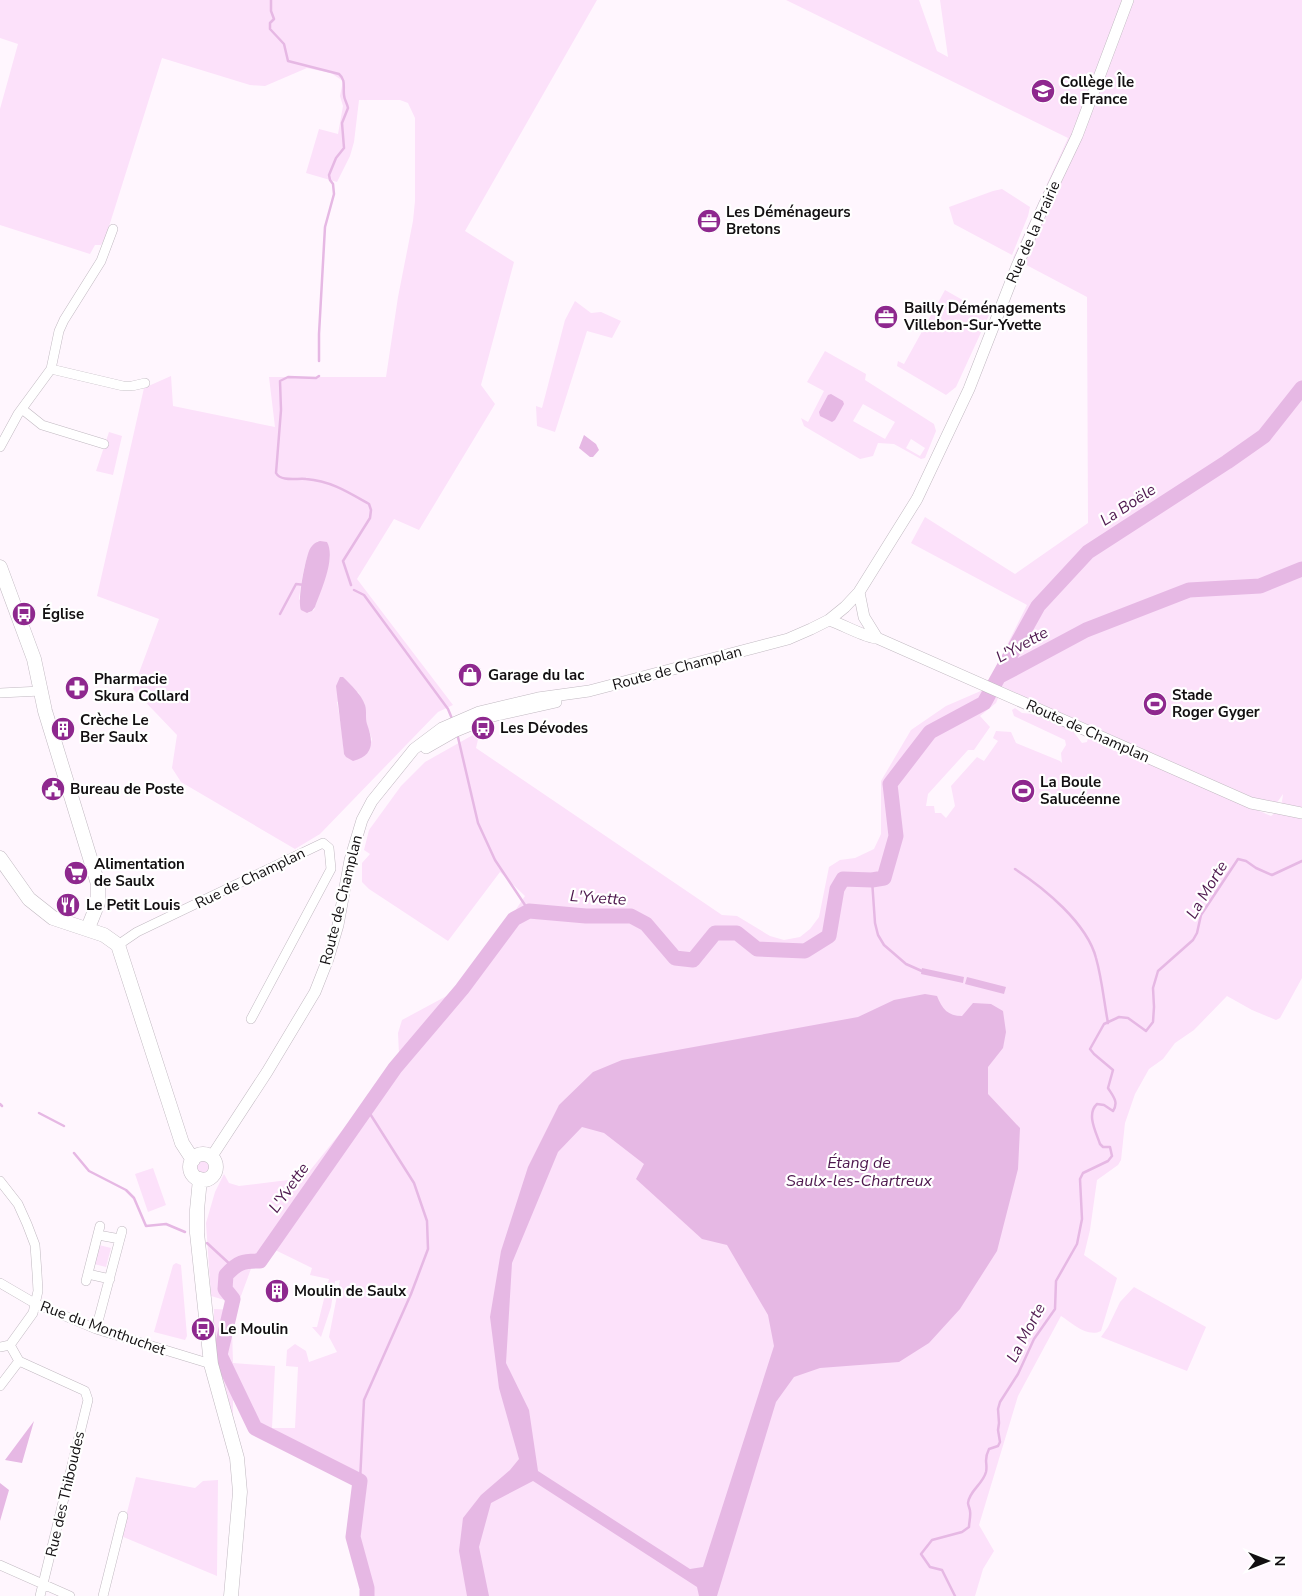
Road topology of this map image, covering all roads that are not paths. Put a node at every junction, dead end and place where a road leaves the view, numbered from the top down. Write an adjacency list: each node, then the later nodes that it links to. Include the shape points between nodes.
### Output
1 (1128, 0): 10 (street, Rue de la Prairie, via 1077,136 1017,266 958,412 917,499)
2 (112, 228): 3 (street, via 101,261 59,331)
3 (51, 369): 4 (street, via 123,386); 5 (street)
4 (145, 383)
5 (22, 408): 6 (street, via 42,425); 7 (street)
6 (104, 444)
7 (0, 448)
8 (0, 567): 9 (main road)
9 (5, 585): 13 (main road, via 34,659)
10 (859, 592): 11 (street, Route de Champlan); 12 (street, via 864,617)
11 (829, 620): 12 (street, Route de Champlan); 20 (street, Route de Champlan, via 788,639 589,691 479,712 412,758 387,781 372,801 356,835 338,925 315,992 267,1072 214,1153)
12 (877, 638): 15 (street, Route de Champlan, via 1251,803)
13 (41, 692): 14 (street); 17 (main road, via 98,884 98,903)
14 (0, 693)
15 (1302, 813)
16 (2, 865): 17 (main road, via 29,900 53,918)
17 (88, 928): 18 (main road)
18 (118, 945): 19 (street, Rue de Champlan, via 137,932 323,843 329,848 331,869); 21 (main road, via 182,1144)
19 (251, 1019)
20 (209, 1155): 21 (main road, via 198,1155); 22 (main road, via 216,1165 214,1173)
21 (193, 1160): 22 (main road, via 192,1172)
22 (200, 1179): 31 (main road, via 197,1233)
23 (0, 1181): 26 (street, via 18,1204 36,1245)
24 (110, 1279): 24 (street, via 121,1235 99,1230 87,1278); 27 (street)
25 (0, 1283): 26 (street, Rue du Monthuchet)
26 (36, 1304): 27 (street, Rue du Monthuchet); 28 (street)
27 (96, 1329): 31 (street, Rue du Monthuchet)
28 (10, 1344): 29 (street); 30 (street)
29 (0, 1347)
30 (18, 1361): 32 (street); 35 (street, Rue des Thiboudes, via 85,1391 88,1400)
31 (211, 1364): 39 (main road, via 237,1458 240,1492)
32 (0, 1386)
33 (123, 1516): 38 (street)
34 (0, 1565): 35 (street)
35 (44, 1585): 36 (street, Rue des Thiboudes); 37 (street)
36 (40, 1596)
37 (70, 1596)
38 (103, 1596)
39 (231, 1596)

